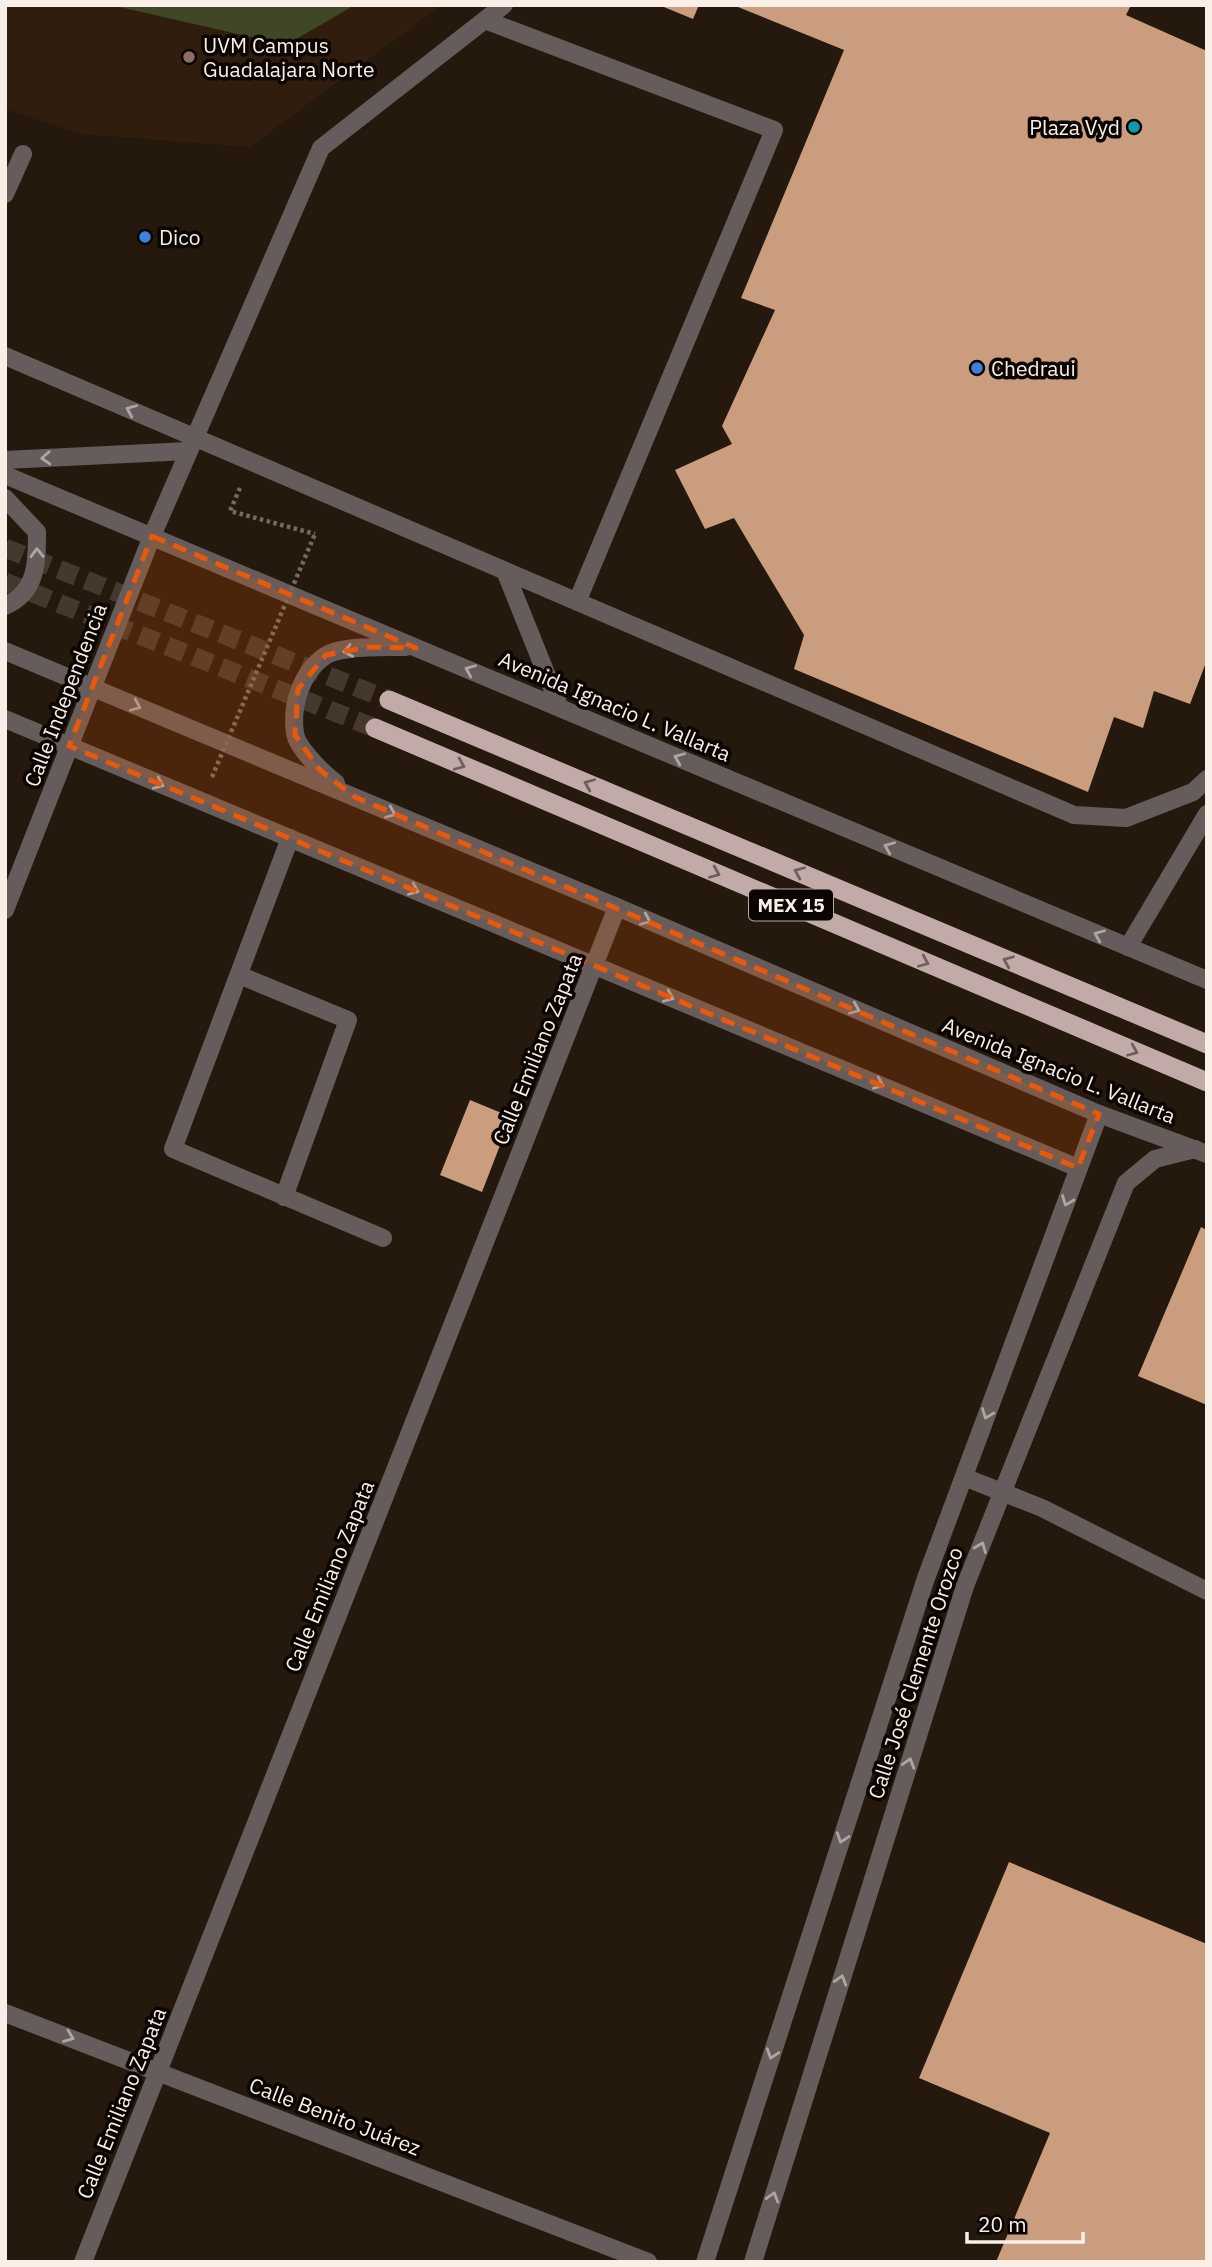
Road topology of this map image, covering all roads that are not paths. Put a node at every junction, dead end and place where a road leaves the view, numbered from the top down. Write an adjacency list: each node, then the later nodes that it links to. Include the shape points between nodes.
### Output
1 (504, 5): 2 (street, Calle Independencia)
2 (485, 20): 6 (street, Calle Independencia, via 320,148); 12 (street, via 774,130)
3 (23, 154): 4 (street)
4 (5, 194)
5 (5, 356): 6 (street, one-way to 5)
6 (191, 444): 7 (street, one-way to 7); 10 (street, Calle Independencia); 11 (street, via 252,462)
7 (5, 460)
8 (5, 475): 10 (street, Avenida Ignacio L. Vallarta)
9 (5, 498): 13 (street, one-way to 9, via 18,600 37,569 37,532)
10 (152, 536): 14 (street, Avenida Ignacio L. Vallarta); 16 (street, Calle Independencia)
11 (505, 571): 12 (street); 18 (street)
12 (577, 602): 22 (street, via 1074,815 1126,818 1193,792)
13 (5, 606)
14 (416, 648): 18 (street, Avenida Ignacio L. Vallarta, one-way to 14); 23 (street, one-way to 23, via 368,647 326,655 298,689 295,735 320,770)
15 (5, 651): 16 (street, Avenida Ignacio L. Vallarta)
16 (93, 688): 21 (street, Calle Independencia); 23 (street, Avenida Ignacio L. Vallarta, one-way to 23)
17 (389, 700): 32 (highway, MEX 15, one-way to 17)
18 (560, 708): 28 (street, Avenida Ignacio L. Vallarta, one-way to 18)
19 (5, 719): 21 (street)
20 (375, 729): 33 (highway, MEX 15, one-way to 33)
21 (69, 746): 25 (street, one-way to 25); 27 (street, Calle Independencia)
22 (1207, 779)
23 (355, 797): 26 (street, Avenida Ignacio L. Vallarta, one-way to 26)
24 (1207, 814): 28 (street)
25 (290, 838): 29 (street, one-way to 29); 30 (street)
26 (617, 907): 29 (street, Calle Emiliano Zapata); 34 (street, Avenida Ignacio L. Vallarta, one-way to 34)
27 (5, 910)
28 (1128, 947): 31 (street, Avenida Ignacio L. Vallarta)
29 (594, 965): 36 (street, one-way to 36); 43 (street, Calle Emiliano Zapata)
30 (239, 975): 37 (street, via 348,1020); 37 (street, via 173,1149)
31 (1207, 980)
32 (1207, 1044)
33 (1207, 1082)
34 (1099, 1114): 35 (street, Avenida Ignacio L. Vallarta); 36 (street, Calle José Clemente Orozco)
35 (1201, 1152): 40 (street, Calle José Clemente Orozco, via 1156,1159 1126,1183)
36 (1078, 1168): 39 (street, Calle José Clemente Orozco, one-way to 39)
37 (284, 1197): 38 (street)
38 (383, 1238)
39 (964, 1477): 40 (street); 46 (street, Calle José Clemente Orozco, one-way to 46, via 922,1591)
40 (1002, 1494): 41 (street, via 1042,1508); 47 (street, Calle José Clemente Orozco, one-way to 40, via 965,1586)
41 (1207, 1591)
42 (5, 2012): 43 (street, Calle Benito Juárez, one-way to 43)
43 (158, 2072): 44 (street, Calle Emiliano Zapata); 45 (street, Calle Benito Juárez)
44 (83, 2262)
45 (648, 2262)
46 (705, 2262)
47 (753, 2262)

